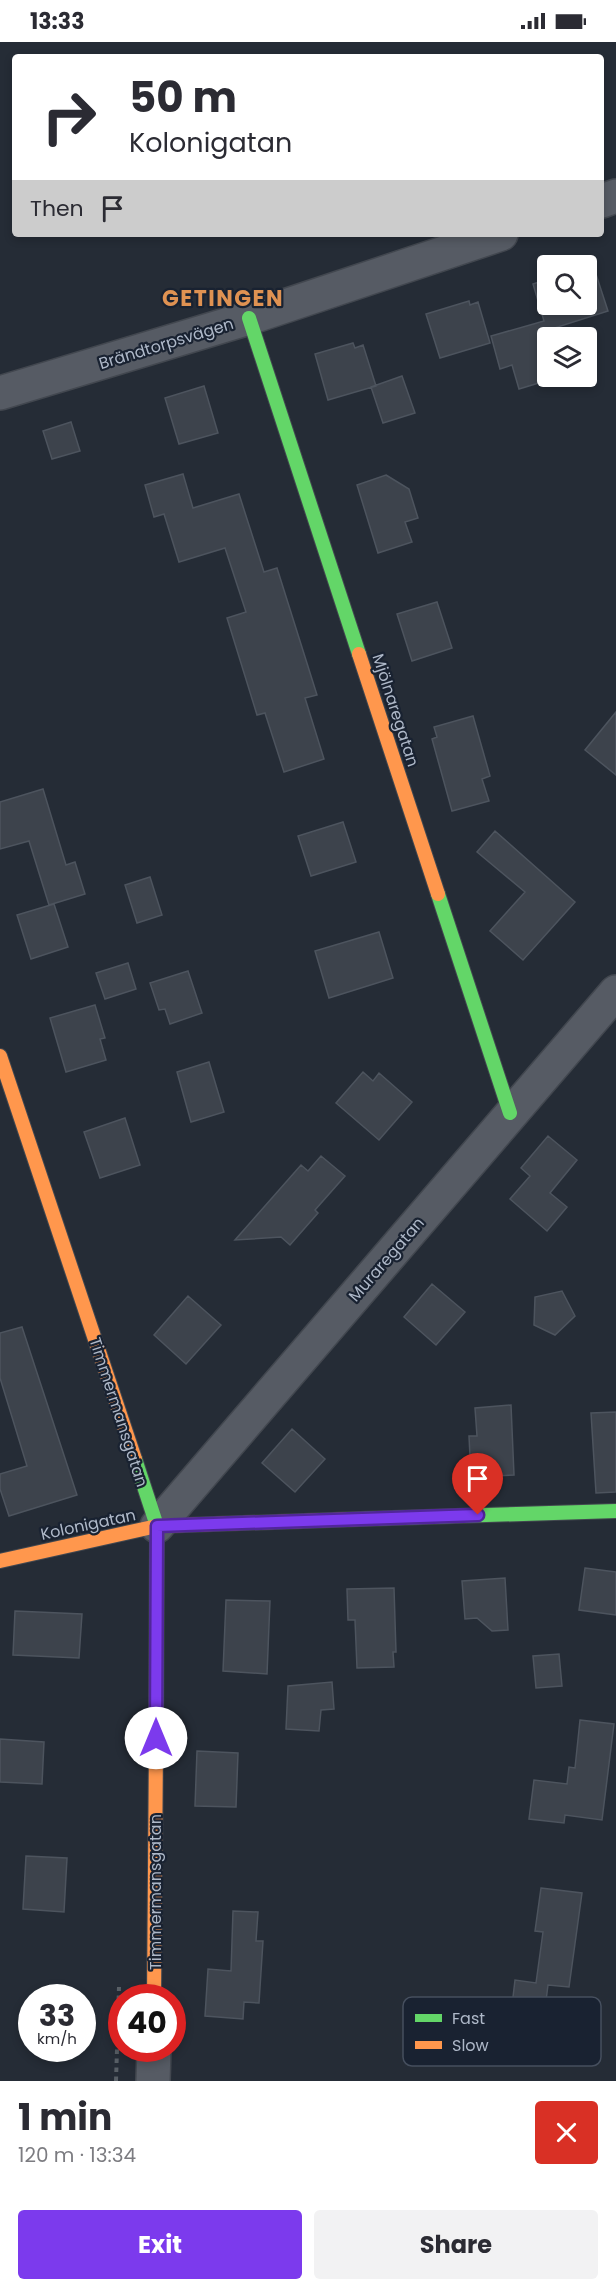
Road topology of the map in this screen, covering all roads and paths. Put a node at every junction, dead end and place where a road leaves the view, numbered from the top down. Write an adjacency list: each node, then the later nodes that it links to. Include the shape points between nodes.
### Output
1 (492, 237): 2 (street, Brändtorpsvägen)
2 (249, 318): 3 (street, Brändtorpsvägen); 6 (street, Mjölnaregatan)
3 (0, 393)
4 (616, 992): 6 (street, Muraregatan)
5 (0, 1056): 8 (street, Timmermansgatan)
6 (510, 1113): 8 (street, Muraregatan)
7 (616, 1511): 8 (street, Kolonigatan)
8 (157, 1526): 9 (street, Kolonigatan); 10 (street, Timmermansgatan)
9 (0, 1560)
10 (154, 1984)
11 (154, 2062): 12 (street)
12 (153, 2081)

